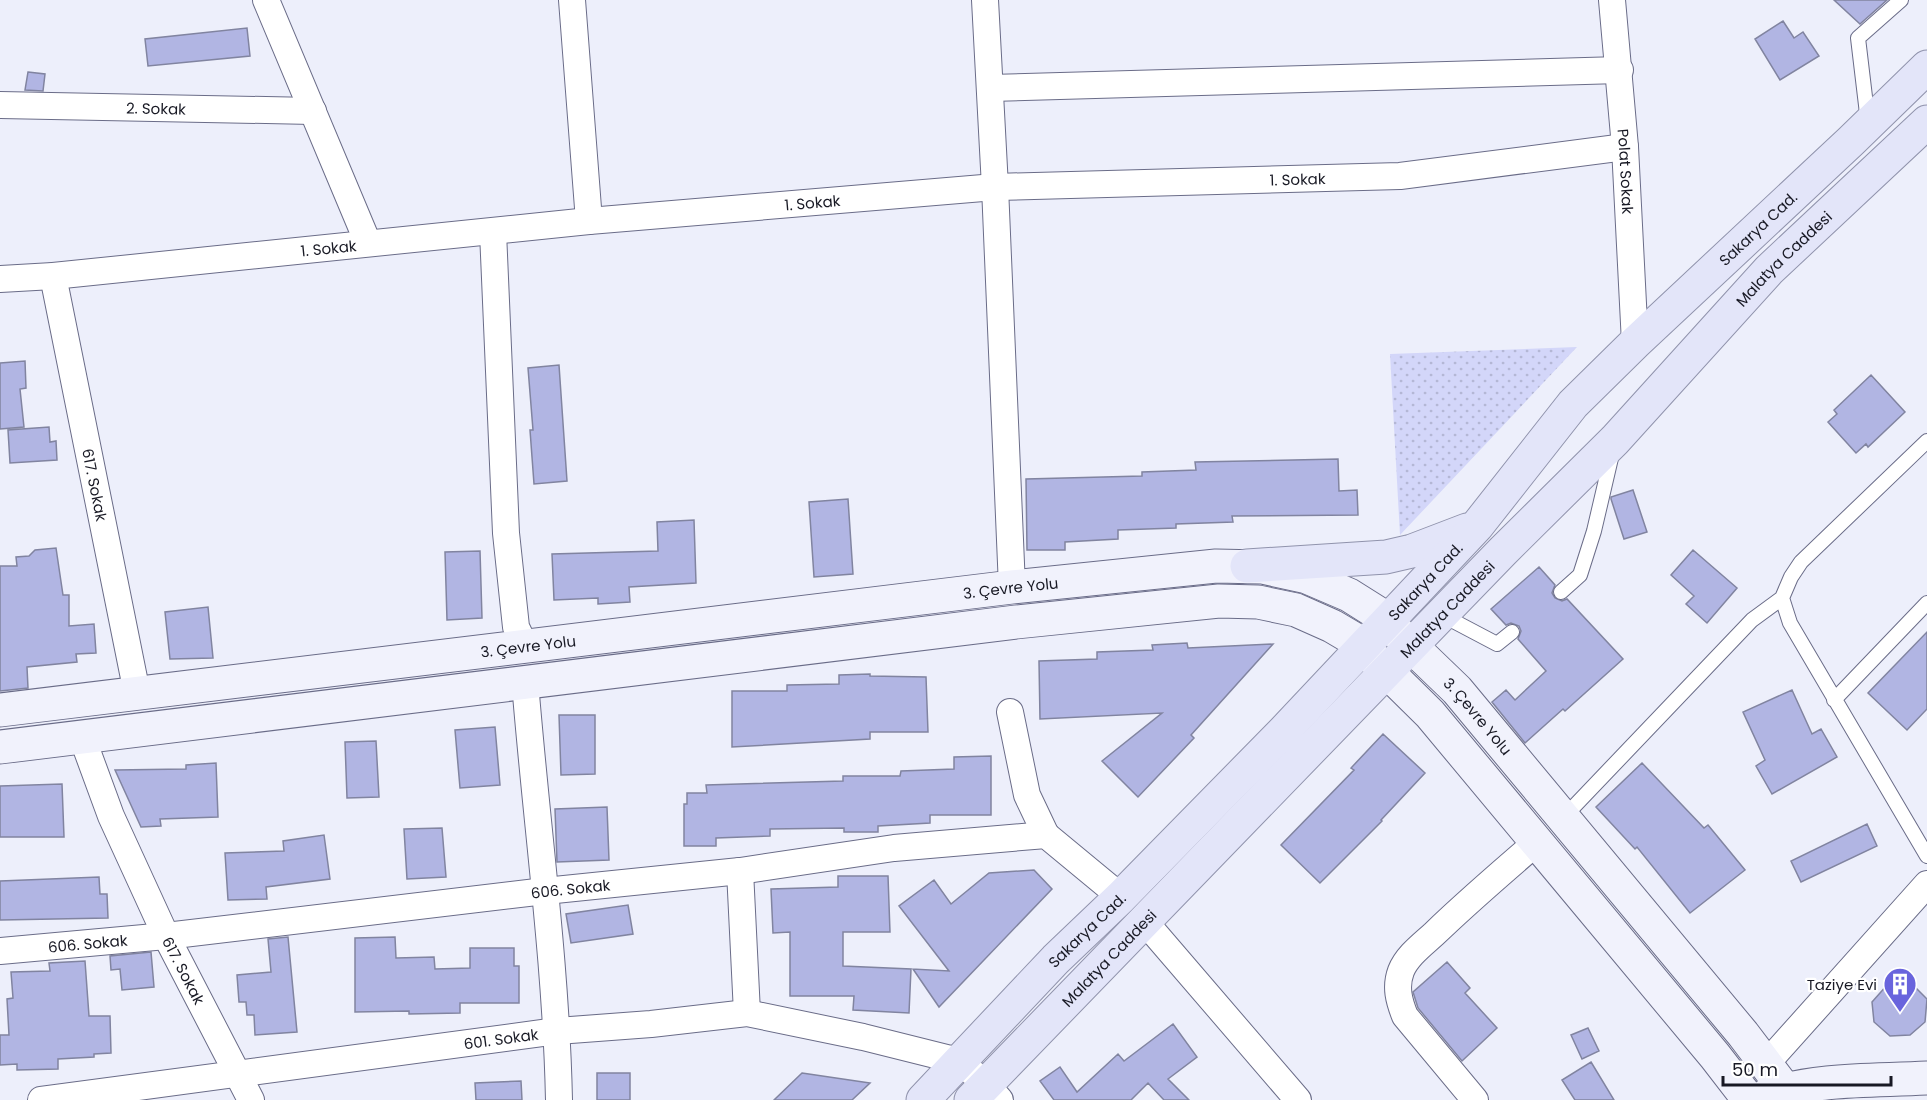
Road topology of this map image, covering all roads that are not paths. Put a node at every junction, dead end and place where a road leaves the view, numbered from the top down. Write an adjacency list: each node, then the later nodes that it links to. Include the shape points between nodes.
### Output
1 (266, 0): 10 (street)
2 (572, 0): 17 (street)
3 (985, 0): 8 (street)
4 (1612, 0): 7 (street, Polat Sokak)
5 (1901, 0): 12 (lane, via 1858,38)
6 (1927, 67): 12 (main road, Sakarya Cad.)
7 (1620, 70): 8 (street); 13 (street, Polat Sokak)
8 (990, 88): 15 (street)
9 (0, 105): 10 (street, 2. Sokak)
10 (313, 111): 20 (street)
11 (1927, 122): 14 (main road, Malatya Caddesi)
12 (1860, 133): 14 (main road); 16 (main road, Sakarya Cad.)
13 (1625, 147): 15 (street, 1. Sokak, via 1400,176); 23 (street, Polat Sokak)
14 (1878, 168): 19 (main road, Malatya Caddesi)
15 (995, 187): 17 (street, 1. Sokak); 28 (street)
16 (1776, 211): 19 (main road); 23 (main road, Sakarya Cad.)
17 (589, 220): 18 (street, 1. Sokak)
18 (493, 232): 20 (street, 1. Sokak); 35 (street, via 506,533 516,627)
19 (1803, 238): 24 (main road, Malatya Caddesi, via 1768,270)
20 (368, 243): 21 (street, 1. Sokak)
21 (54, 276): 22 (street, 1. Sokak); 40 (street, 617. Sokak)
22 (0, 279)
23 (1635, 343): 26 (main road, Sakarya Cad., via 1573,404)
24 (1615, 440): 29 (lane, via 1580,575); 32 (main road, Malatya Caddesi)
25 (1927, 441): 30 (lane, via 1801,562)
26 (1477, 526): 27 (main road, via 1386,557); 33 (main road, Sakarya Cad.)
27 (1247, 566): 28 (main road, 3. Çevre Yolu); 33 (main road, 3. Çevre Yolu, via 1285,571 1321,582 1362,602)
28 (1012, 587): 35 (main road, 3. Çevre Yolu)
29 (1561, 592)
30 (1782, 598): 41 (lane, via 1790,623); 46 (lane, via 1752,620)
31 (1927, 603): 41 (lane)
32 (1442, 615): 34 (lane, via 1497,644); 36 (main road, Malatya Caddesi)
33 (1386, 622): 36 (main road, 3. Çevre Yolu); 37 (main road, Sakarya Cad.)
34 (1512, 632)
35 (525, 646): 40 (main road, 3. Çevre Yolu)
36 (1412, 647): 38 (main road, Malatya Caddesi); 46 (main road, 3. Çevre Yolu, via 1456,690)
37 (1362, 648): 38 (main road); 39 (main road, via 1332,626 1296,610 1258,602 1219,601); 53 (main road, Sakarya Cad.)
38 (1387, 672): 48 (main road, via 1431,714); 54 (main road, Malatya Caddesi)
39 (525, 682): 44 (main road); 52 (street)
40 (138, 693): 42 (main road, 3. Çevre Yolu)
41 (1834, 700): 49 (lane)
42 (0, 710)
43 (1010, 712): 47 (street, via 1027,795)
44 (82, 737): 45 (main road); 55 (street, 617. Sokak, via 111,816)
45 (0, 747)
46 (1563, 818): 60 (main road, 3. Çevre Yolu)
47 (1046, 835): 50 (street, 606. Sokak, via 894,848); 53 (street)
48 (1537, 842): 70 (street, via 1454,914 1407,960 1400,973 1399,1002 1405,1016); 71 (main road)
49 (1927, 856)
50 (740, 872): 52 (street, 606. Sokak); 57 (street)
51 (1927, 884): 60 (street)
52 (545, 891): 55 (street, 606. Sokak); 58 (street)
53 (1120, 897): 59 (main road, Sakarya Cad.)
54 (1145, 922): 64 (main road, Malatya Caddesi); 69 (street)
55 (166, 936): 56 (street, 606. Sokak); 61 (street, 617. Sokak)
56 (0, 951)
57 (747, 1013): 58 (street, 601. Sokak); 59 (street, 601. Sokak)
58 (557, 1030): 61 (street, 601. Sokak); 67 (street)
59 (959, 1061): 64 (street); 68 (main road, Sakarya Cad.)
60 (1766, 1064): 63 (main road, 3. Çevre Yolu)
61 (236, 1073): 65 (street, 601. Sokak); 66 (street, 617. Sokak)
62 (1927, 1078): 63 (main road, via 1837,1082)
63 (1789, 1094): 72 (main road)
64 (986, 1095)
65 (46, 1100)
66 (251, 1100)
67 (559, 1100)
68 (923, 1100)
69 (1298, 1100)
70 (1475, 1100)
71 (1749, 1100)
72 (1754, 1100)

